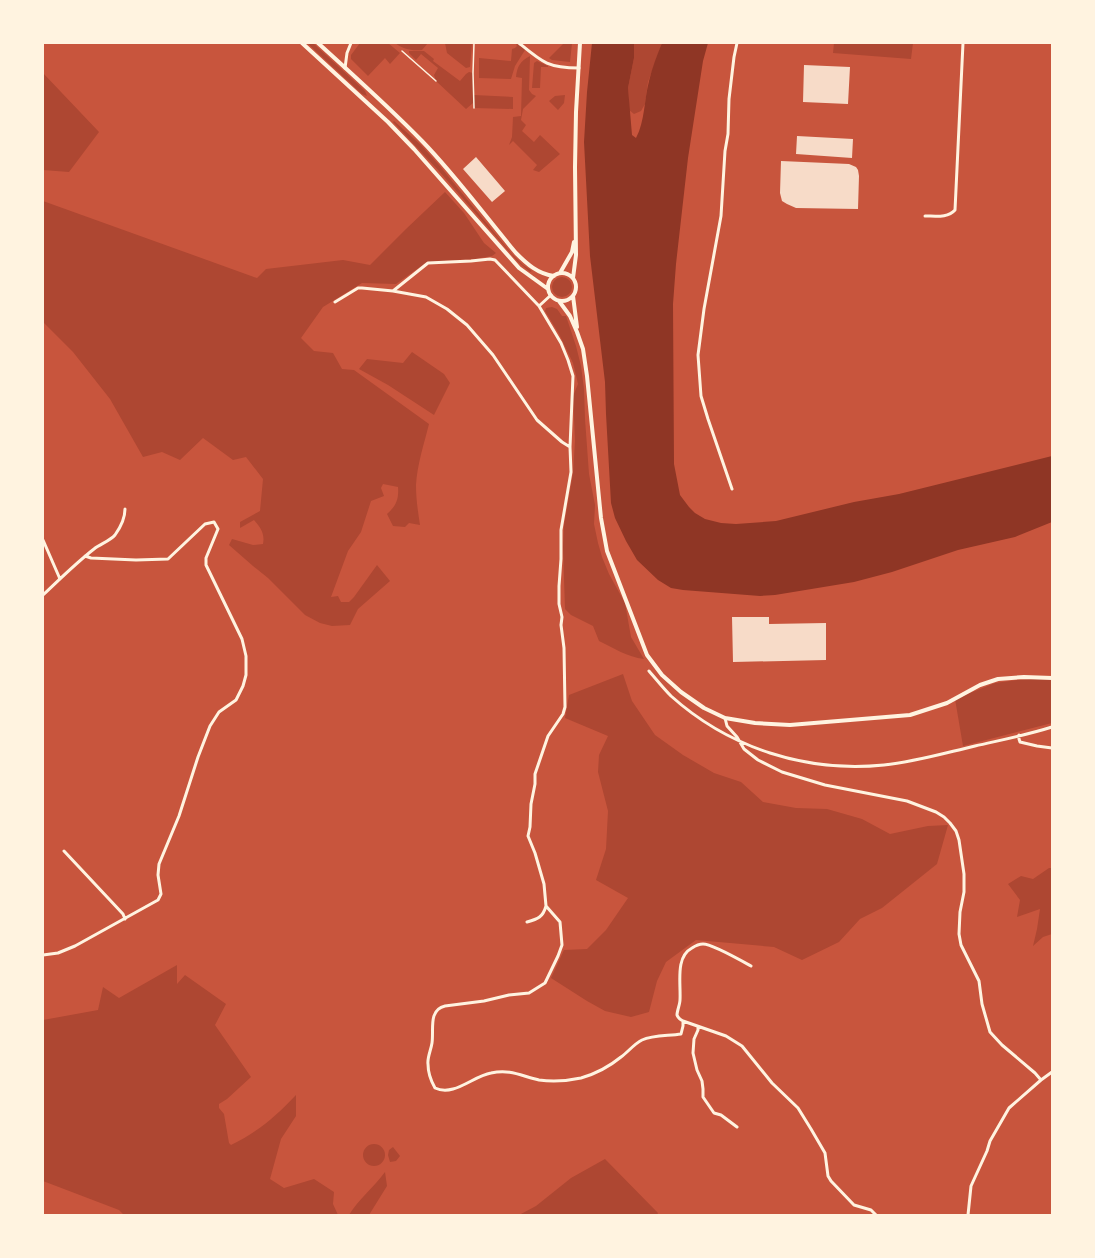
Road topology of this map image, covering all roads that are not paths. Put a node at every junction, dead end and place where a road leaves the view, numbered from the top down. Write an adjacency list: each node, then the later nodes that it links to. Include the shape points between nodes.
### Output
1 (302, 43): 19 (main road, via 409,143 519,268)
2 (318, 43): 10 (main road)
3 (351, 43): 10 (street)
4 (474, 43): 13 (lane)
5 (519, 43): 11 (street, via 550,65)
6 (580, 43): 11 (main road)
7 (737, 43): 28 (street, via 729,99 721,216 698,355 701,396)
8 (963, 43): 14 (street, via 955,210 947,216)
9 (402, 51): 12 (lane)
10 (345, 68): 17 (main road, via 422,141 526,263 535,270)
11 (579, 68): 15 (main road, via 575,150)
12 (436, 81)
13 (474, 108)
14 (925, 216)
15 (576, 238): 16 (main road, via 572,252); 18 (main road)
16 (560, 273): 17 (main road); 18 (main road)
17 (554, 276): 19 (main road, via 549,281)
18 (573, 278): 22 (main road, via 576,287)
19 (548, 289): 21 (main road)
20 (393, 291): 24 (street, via 358,288); 25 (street, via 428,263 490,258 495,260); 27 (street, via 426,297 467,325 493,355 538,420)
21 (551, 295): 23 (main road); 25 (street)
22 (573, 296): 23 (main road, via 567,301); 26 (main road)
23 (559, 301): 26 (main road)
24 (335, 302)
25 (539, 306): 27 (street, via 561,343 573,376)
26 (577, 332): 36 (main road, via 587,376 601,518 614,572 647,655 662,675 704,708)
27 (570, 447): 42 (street, via 571,472 561,530 559,586 565,707 548,736 535,774 528,836 544,884)
28 (732, 489)
29 (125, 509): 31 (street, via 125,517 114,536)
30 (43, 540): 32 (street)
31 (86, 556): 32 (street); 43 (street, via 121,560 168,559 206,524 214,522 218,529 206,558 206,565 242,639 246,656 243,686 236,700 219,712 210,726 179,816 159,864 158,900)
32 (60, 579): 33 (street)
33 (43, 595)
34 (649, 671): 39 (street, via 670,695 694,714)
35 (1052, 678): 36 (main road, via 998,679 980,685 946,703 910,715 790,725)
36 (725, 718): 39 (street, via 727,726)
37 (1052, 727): 38 (street)
38 (1019, 735): 39 (street, via 932,756 864,767 806,762 768,753); 40 (street, via 1020,742)
39 (740, 742): 50 (street, via 750,754 782,772 825,785 907,801 936,812 950,823 956,830 963,861 964,892 960,912 960,945 979,981 990,1032)
40 (1052, 748)
41 (64, 851): 43 (street)
42 (546, 906): 44 (street, via 544,914 537,920); 47 (street, via 560,922 562,945 545,983 529,993 445,1006 436,1011 428,1064 435,1088 441,1091 450,1090 489,1073 500,1071 558,1082 580,1078 597,1072 617,1060 641,1040 681,1034)
43 (125, 919): 45 (street, via 75,946 58,953)
44 (527, 922)
45 (43, 955)
46 (751, 966): 47 (street, via 708,945 697,945 686,952 681,962 677,1014)
47 (683, 1021): 48 (street)
48 (698, 1027): 51 (street, via 693,1053 703,1085 703,1097 714,1113 722,1115); 52 (street, via 726,1036 742,1046 772,1083 798,1108 825,1153 831,1181 854,1205 871,1210)
49 (1052, 1072): 50 (street)
50 (1041, 1080): 53 (street, via 1009,1108 990,1141 971,1186)
51 (737, 1127)
52 (876, 1215)
53 (968, 1215)

